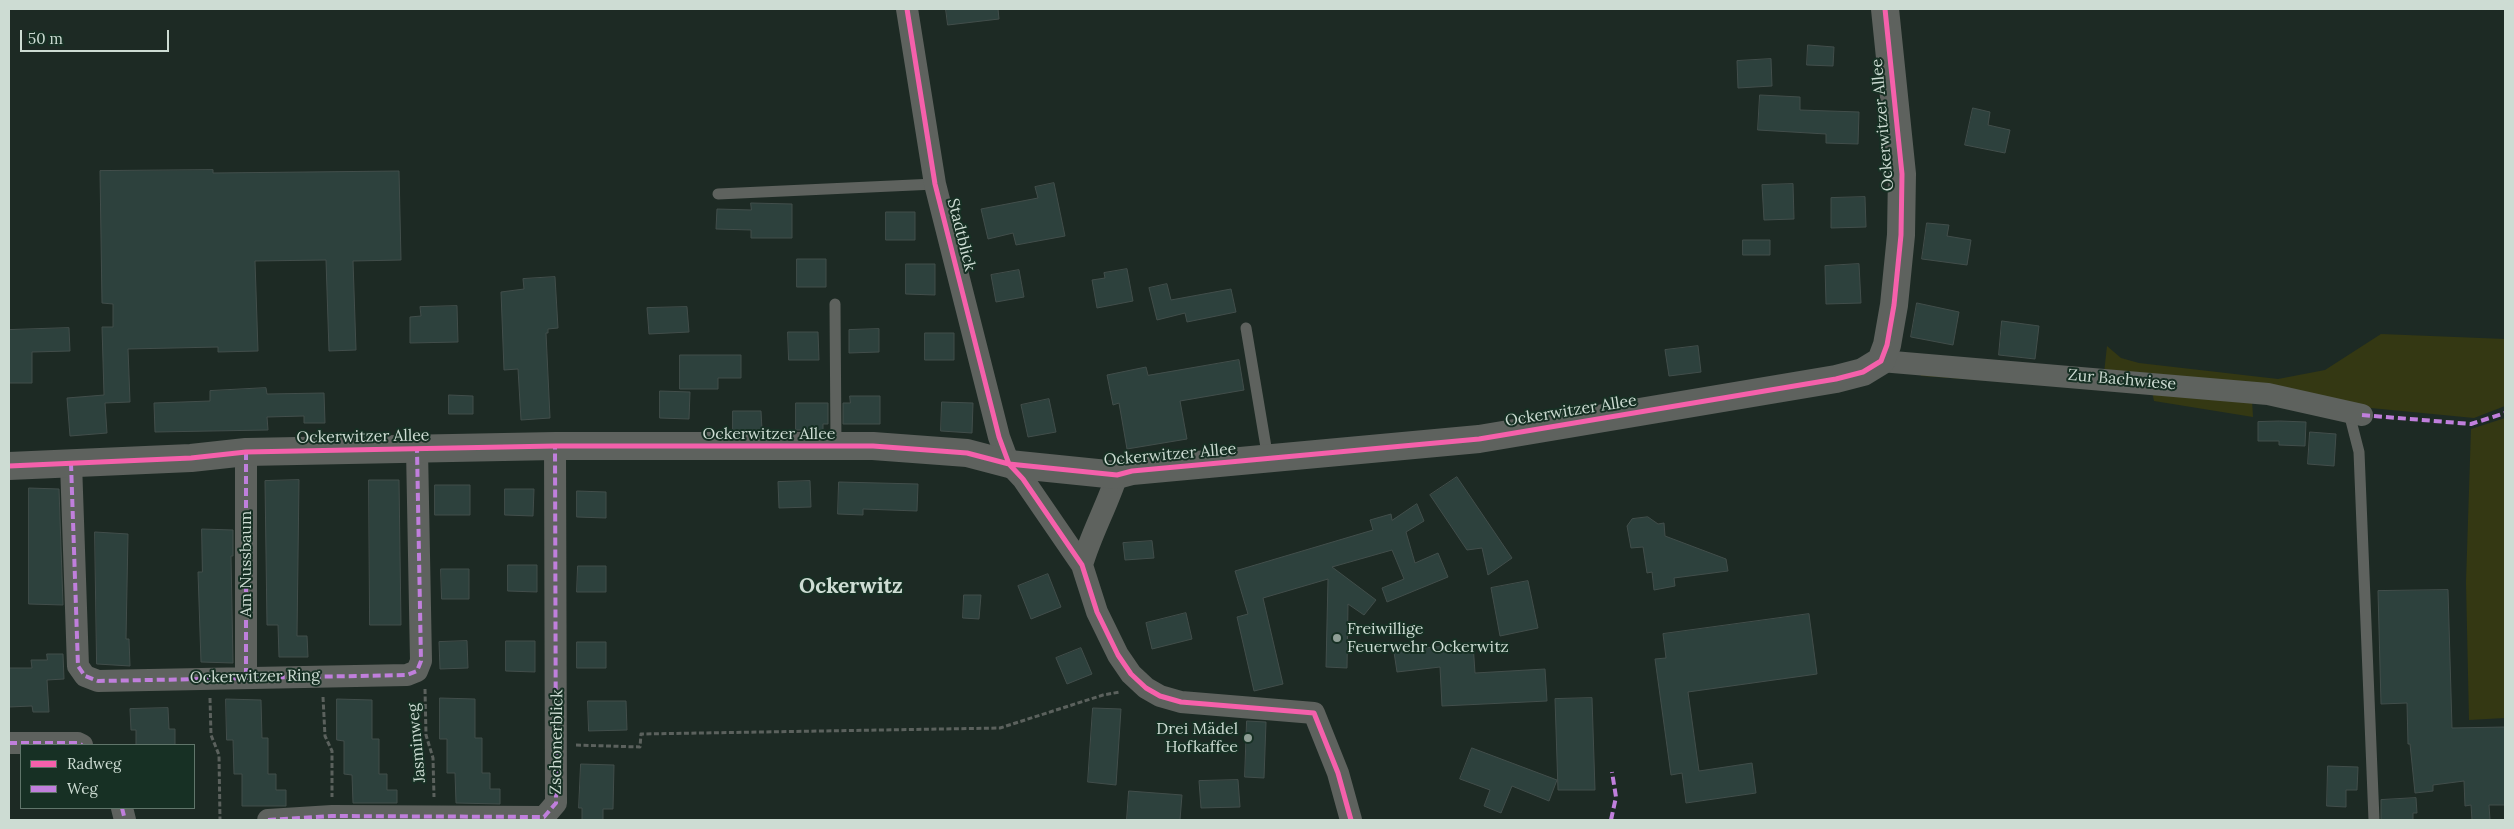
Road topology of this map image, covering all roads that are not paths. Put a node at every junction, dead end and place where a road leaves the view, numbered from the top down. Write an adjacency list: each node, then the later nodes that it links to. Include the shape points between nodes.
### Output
1 (907, 9): 3 (street, Stadtblick)
2 (1885, 9): 7 (street, Ockerwitzer Allee, via 1902,174 1901,235 1894,305)
3 (935, 184): 4 (lane); 15 (street, Stadtblick, via 999,437)
4 (718, 194)
5 (835, 304): 10 (lane)
6 (1246, 328): 13 (lane)
7 (1881, 361): 8 (street, Zur Bachwiese, via 2268,394); 13 (street, Ockerwitzer Allee, via 1863,372 1817,383 1479,439)
8 (2356, 414): 24 (lane)
9 (556, 446): 10 (street, Ockerwitzer Allee); 11 (street, Ockerwitzer Allee); 22 (street, Zschonerblick, via 556,804 544,817 332,816)
10 (836, 446): 15 (street, Ockerwitzer Allee, via 967,454)
11 (417, 448): 12 (street, Ockerwitzer Allee); 19 (street, Ockerwitzer Ring, via 421,660 417,670 407,676)
12 (246, 452): 14 (street, Ockerwitzer Allee, via 192,458); 19 (street, Am Nussbaum)
13 (1268, 459): 17 (street, Ockerwitzer Allee)
14 (71, 463): 16 (street, Ockerwitzer Allee); 19 (street, Ockerwitzer Ring, via 78,666 85,676 98,681)
15 (1009, 464): 17 (street, Ockerwitzer Allee); 18 (street, via 1023,479)
16 (9, 466)
17 (1117, 475): 18 (street)
18 (1082, 565): 23 (street, via 1097,612 1118,655 1146,688 1181,702 1314,713 1338,774)
19 (246, 677)
20 (9, 744): 21 (street)
21 (80, 744)
22 (268, 820)
23 (1351, 820)
24 (2374, 820)

